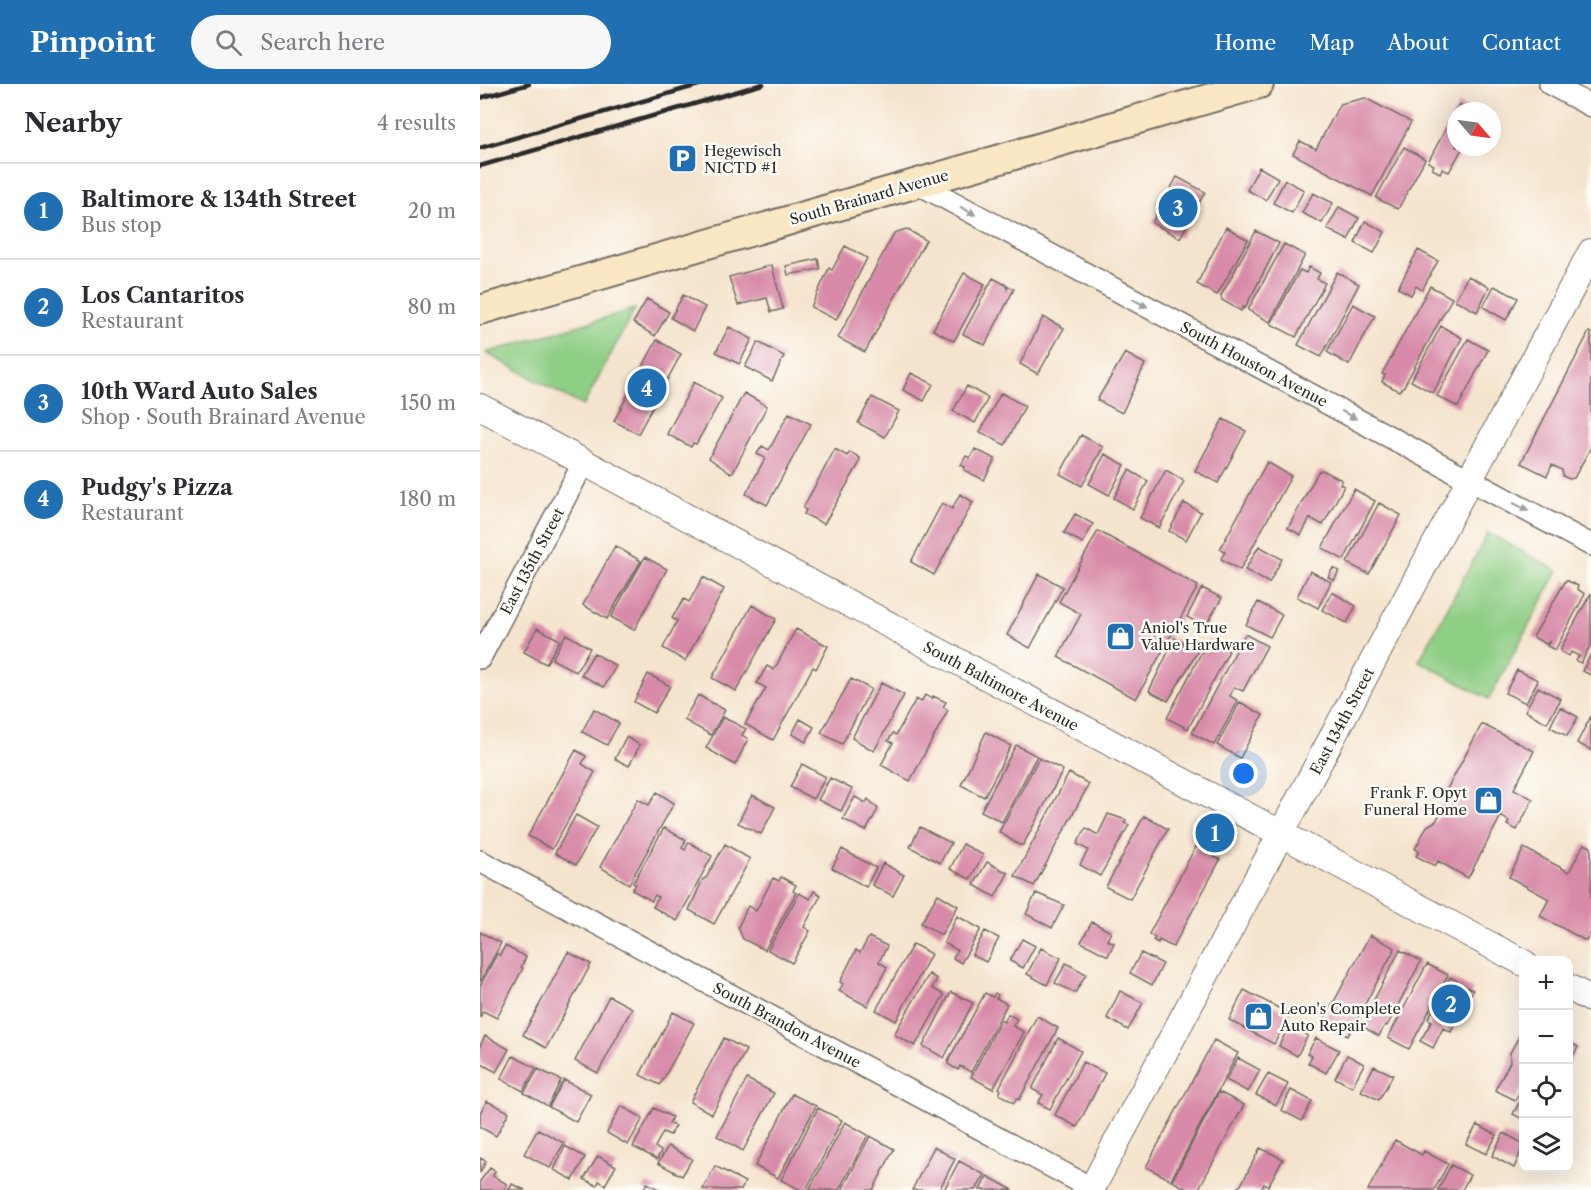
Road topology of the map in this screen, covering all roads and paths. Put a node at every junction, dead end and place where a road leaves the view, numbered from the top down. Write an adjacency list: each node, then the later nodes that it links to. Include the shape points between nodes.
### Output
1 (1259, 84): 4 (main road, South Brainard Avenue)
2 (1550, 84): 3 (street)
3 (1591, 106)
4 (917, 183): 6 (main road, South Brainard Avenue); 9 (street, South Houston Avenue, one-way to 9)
5 (1591, 252): 9 (street, East 134th Street)
6 (480, 310)
7 (480, 407): 8 (street, South Baltimore Avenue)
8 (583, 464): 11 (street, East 135th Street); 12 (street, South Baltimore Avenue)
9 (1470, 480): 10 (street, South Houston Avenue, one-way to 10); 12 (street, East 134th Street)
10 (1591, 545)
11 (480, 658)
12 (1281, 835): 14 (street, South Baltimore Avenue); 17 (street, East 134th Street)
13 (480, 861): 17 (street, South Brandon Avenue)
14 (1519, 960)
15 (1573, 989): 16 (street)
16 (1591, 999)
17 (1093, 1190)

